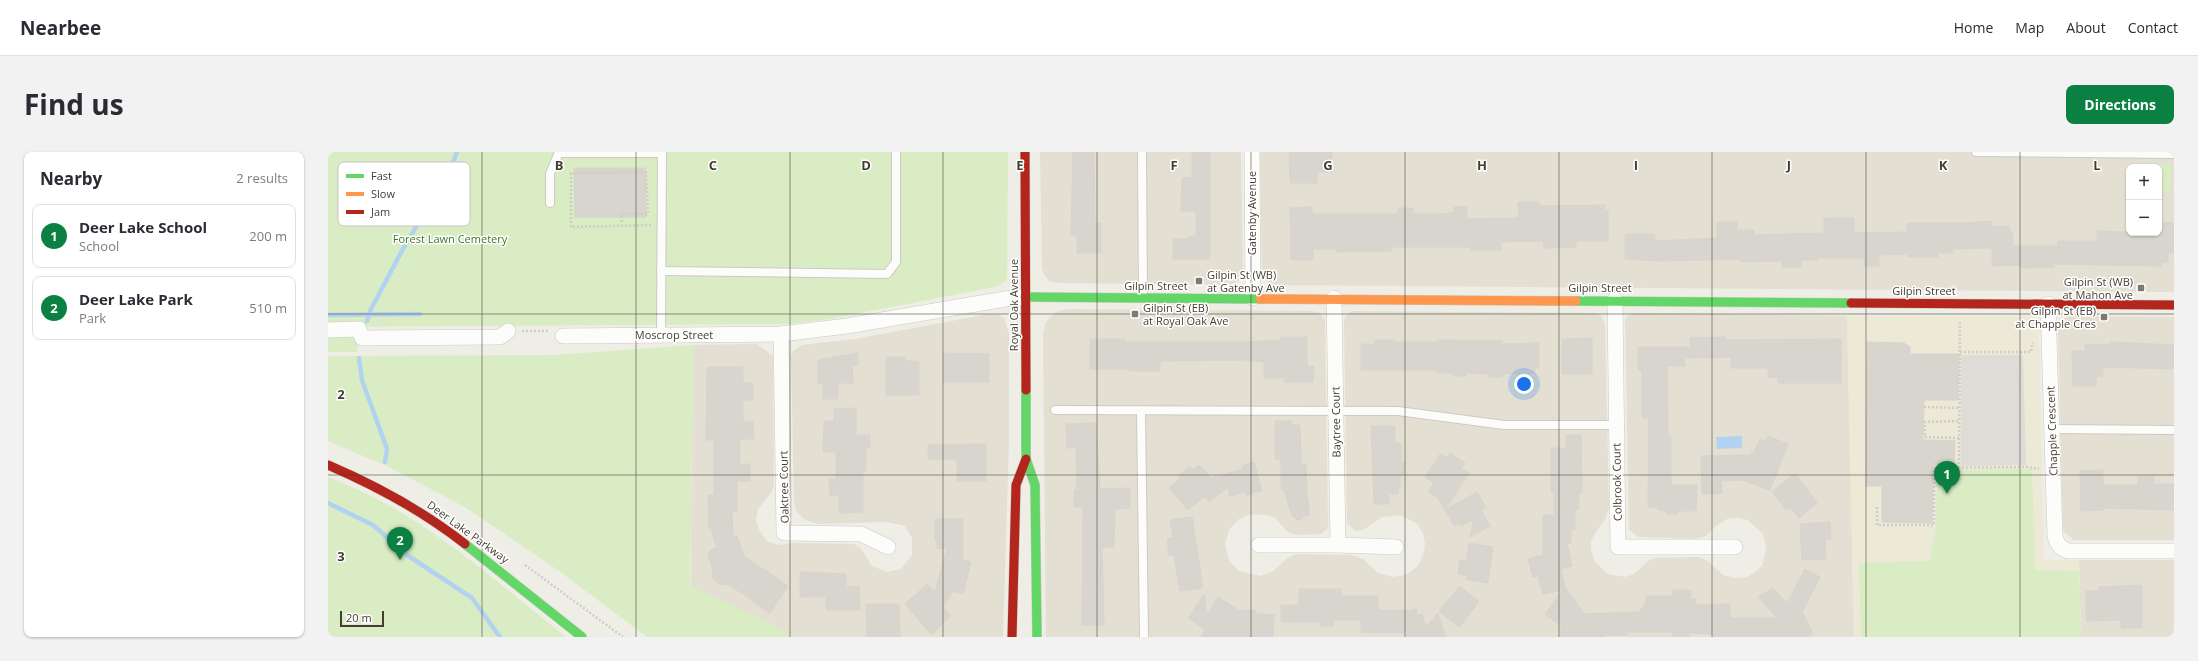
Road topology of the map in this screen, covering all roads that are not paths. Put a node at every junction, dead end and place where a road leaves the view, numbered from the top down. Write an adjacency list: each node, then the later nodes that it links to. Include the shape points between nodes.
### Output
1 (662, 152): 7 (lane); 10 (lane)
2 (896, 152): 10 (lane, via 896,262 887,274)
3 (1025, 152): 11 (street, Royal Oak Avenue)
4 (1142, 152): 12 (lane)
5 (1252, 152): 13 (street, Gatenby Avenue)
6 (1976, 152): 8 (lane)
7 (559, 153): 9 (lane, via 550,174)
8 (2174, 154)
9 (550, 203)
10 (661, 271): 22 (lane)
11 (1026, 298): 12 (street, Gilpin Street); 20 (street, Moscrop Street, via 1005,299 847,326); 29 (street, Royal Oak Avenue)
12 (1143, 298): 13 (street, Gilpin Street)
13 (1253, 298): 14 (street, Gilpin Street)
14 (1334, 298): 15 (street, Gilpin Street); 24 (street, Baytree Court)
15 (1615, 300): 16 (street, Gilpin Street); 26 (street, Colbrook Court)
16 (2048, 304): 17 (street, Gilpin Street); 27 (street, Chapple Crescent)
17 (2174, 306)
18 (328, 330): 19 (street, via 359,329 362,338 500,337)
19 (508, 331)
20 (781, 334): 22 (street, Moscrop Street); 33 (street, Oaktree Court, via 784,534 861,534)
21 (563, 336): 22 (street, Moscrop Street)
22 (661, 336)
23 (1055, 410): 25 (lane)
24 (1336, 410): 25 (lane); 26 (lane, via 1398,411 1504,425); 32 (street, Baytree Court)
25 (1142, 411): 40 (lane)
26 (1616, 425): 35 (street, Colbrook Court, via 1618,546)
27 (2051, 429): 28 (lane); 36 (street, Chapple Crescent, via 2055,536 2060,546 2068,551)
28 (2174, 430)
29 (1026, 459): 38 (street, Royal Oak Avenue, via 1016,485); 39 (street, Royal Oak Avenue, via 1035,484)
30 (328, 465): 37 (street, Deer Lake Parkway, via 415,508 491,563)
31 (1259, 545): 32 (street)
32 (1338, 545): 34 (street)
33 (888, 547)
34 (1396, 547)
35 (1735, 547)
36 (2174, 551)
37 (582, 637)
38 (1012, 637)
39 (1037, 637)
40 (1144, 637)

